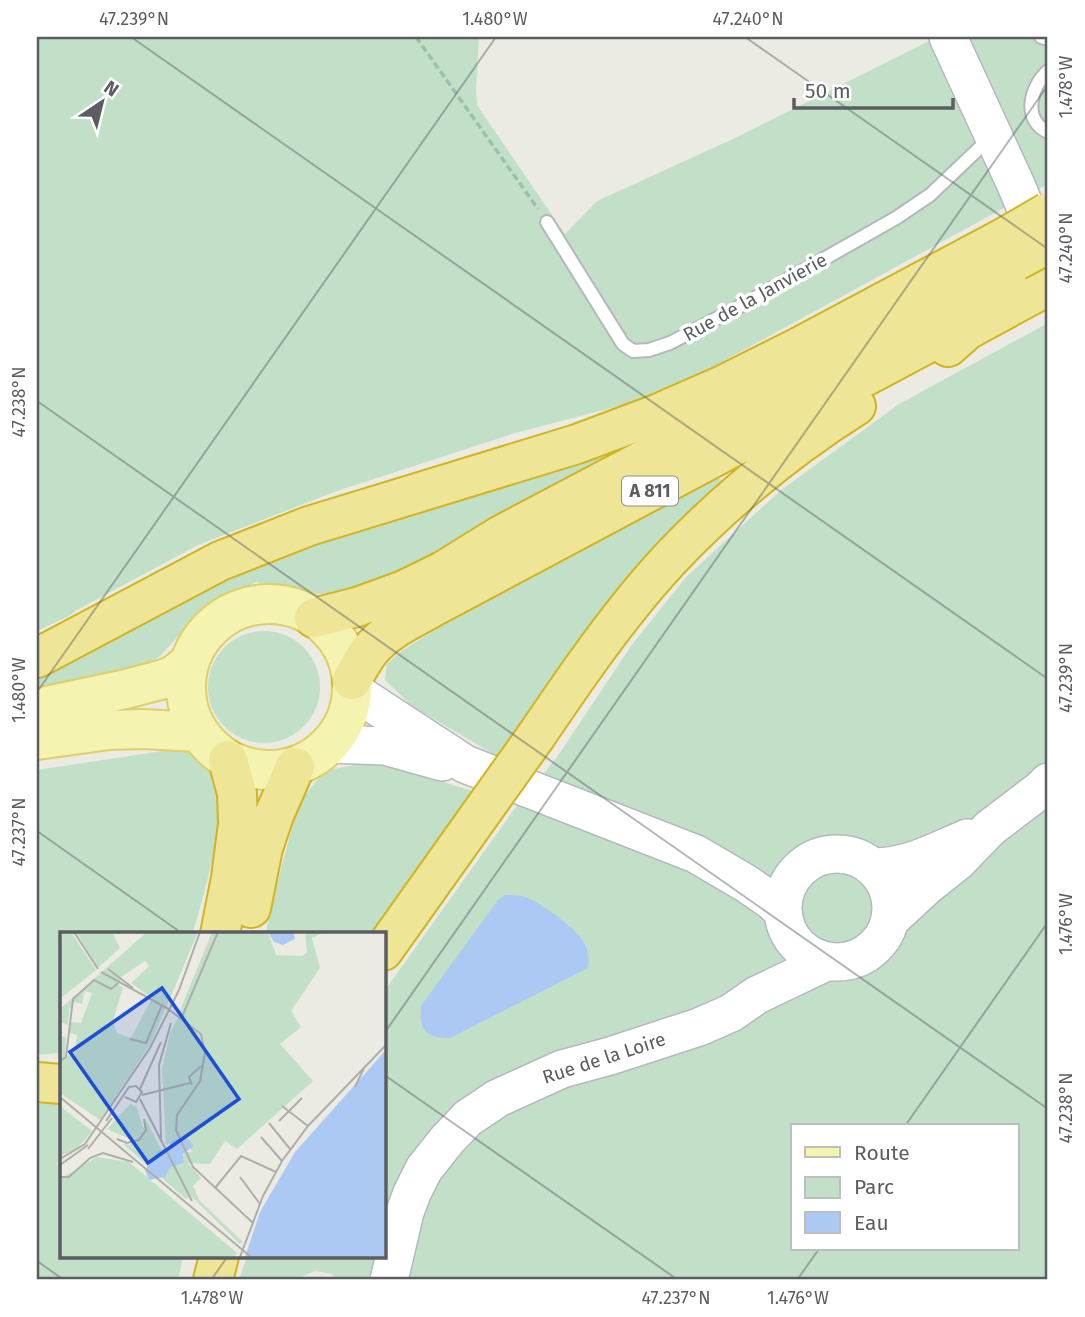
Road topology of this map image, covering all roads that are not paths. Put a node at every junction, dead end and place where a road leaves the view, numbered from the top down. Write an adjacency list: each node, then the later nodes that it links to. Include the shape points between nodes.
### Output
1 (948, 37): 6 (street)
2 (1041, 37): 3 (lane)
3 (1048, 39)
4 (1048, 71): 5 (lane, via 1034,91 1031,109 1035,122)
5 (1048, 132)
6 (994, 135): 8 (lane, Rue de la Janvierie, via 930,195 896,218 726,314 649,350 633,351 623,344); 9 (street)
7 (1048, 212): 9 (highway, bridge)
8 (547, 222)
9 (1030, 251): 12 (highway, A 811, via 923,314 501,535 443,571 369,603); 13 (highway, via 799,347 657,414 577,444 309,526 220,561)
10 (1038, 292): 11 (highway, A 811)
11 (968, 330): 15 (highway, A 811, via 945,334 392,630 364,659); 32 (highway, bridge, via 781,458 670,560 589,659)
12 (314, 618): 14 (main road, via 270,604 240,609 202,636); 15 (main road, via 340,644)
13 (37, 658)
14 (188, 664): 16 (main road, via 164,679); 17 (main road, via 186,699)
15 (352, 685): 19 (main road, via 346,719); 21 (street)
16 (37, 708)
17 (198, 732): 18 (main road, via 108,730); 20 (main road)
18 (37, 740)
19 (330, 744): 21 (street, via 385,746); 22 (main road)
20 (228, 760): 22 (main road, via 261,771); 30 (highway, via 237,793 238,824)
21 (465, 764): 25 (street)
22 (295, 767): 31 (highway, via 263,848)
23 (1048, 782): 24 (street)
24 (990, 828): 26 (street, via 910,862); 28 (street)
25 (696, 854): 27 (street); 29 (street, via 773,902)
26 (872, 867): 27 (street, via 852,856 829,854); 28 (street, via 887,887)
27 (799, 869): 29 (street, via 784,894)
28 (890, 920): 33 (street, via 871,950 846,961)
29 (785, 922): 33 (street, via 804,951); 34 (street, via 784,946)
30 (220, 932)
31 (246, 932)
32 (385, 948)
33 (828, 961): 34 (street, Rue de la Loire)
34 (751, 1000): 37 (street, Rue de la Loire, via 699,1027 562,1069 468,1118 424,1169 412,1193)
35 (37, 1082): 36 (highway)
36 (60, 1084)
37 (389, 1280)

